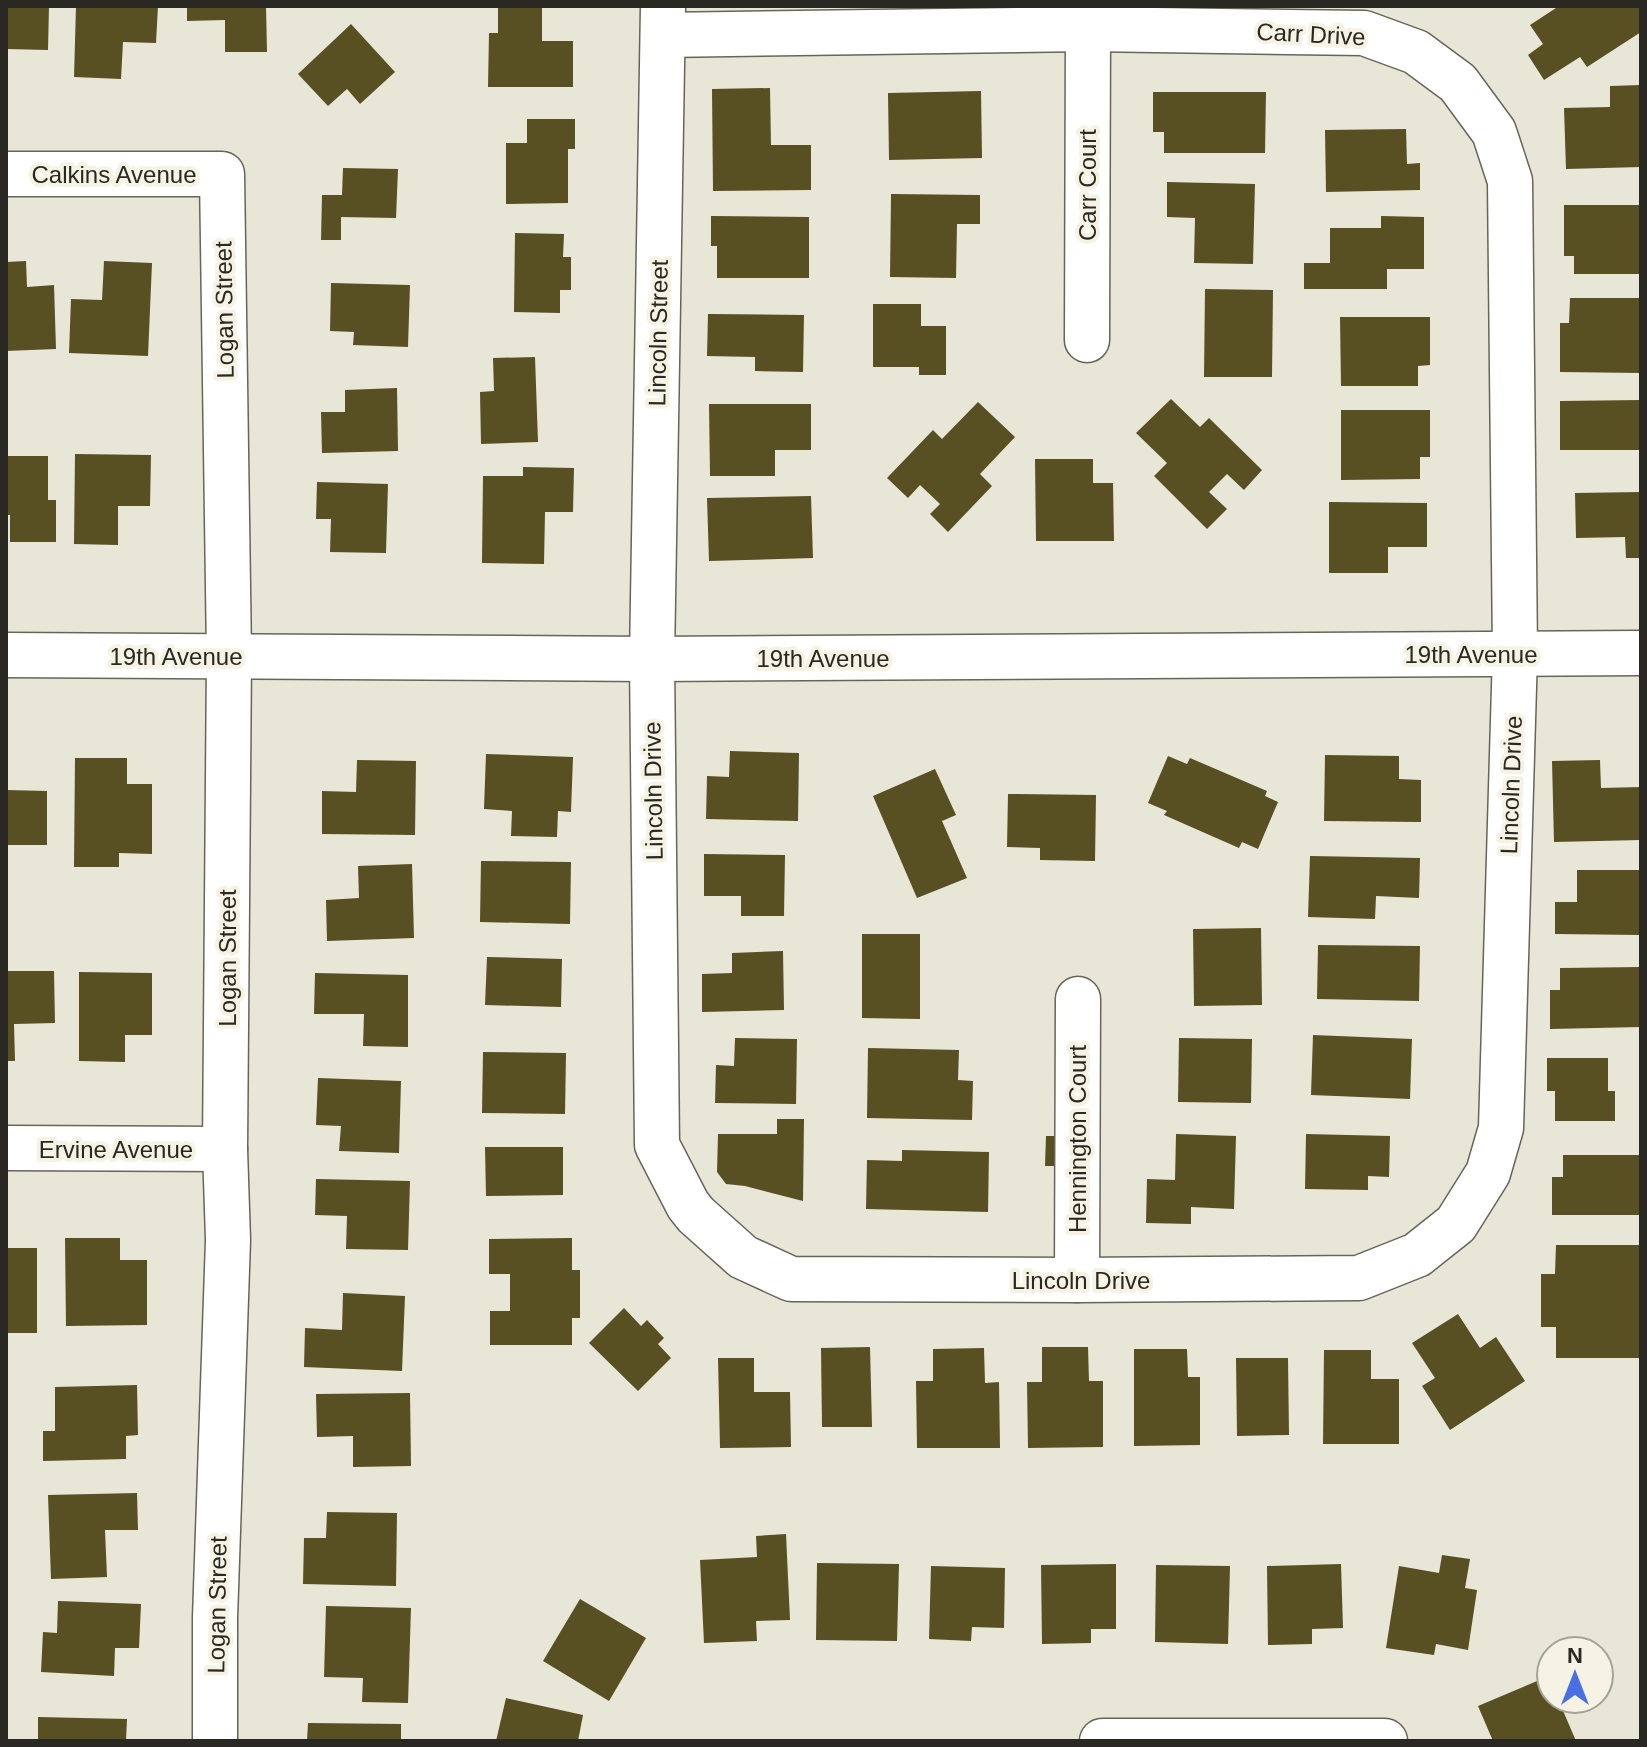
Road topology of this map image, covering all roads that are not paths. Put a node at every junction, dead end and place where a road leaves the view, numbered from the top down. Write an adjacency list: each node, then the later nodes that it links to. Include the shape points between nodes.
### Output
1 (663, 20): 2 (street, Carr Drive); 10 (street, Lincoln Street)
2 (1088, 29): 5 (street, Carr Court); 6 (street, Carr Drive, via 1364,33 1416,52 1458,83 1494,132 1510,181)
3 (6, 174): 4 (street, Calkins Avenue)
4 (222, 174): 9 (street, Logan Street)
5 (1087, 340)
6 (1515, 653): 7 (street, 19th Avenue); 10 (street, 19th Avenue); 14 (street, Lincoln Drive, via 1501,1128 1488,1173 1456,1224 1417,1255 1359,1278)
7 (1641, 653)
8 (6, 655): 9 (street, 19th Avenue)
9 (229, 656): 10 (street, 19th Avenue); 13 (street, Logan Street)
10 (652, 659): 14 (street, Lincoln Drive, via 657,1145 688,1205 743,1257 791,1279)
11 (1078, 999): 14 (street, Hennington Court)
12 (6, 1148): 13 (street, Ervine Avenue)
13 (225, 1149): 15 (street, Logan Street, via 228,1240)
14 (1077, 1280)
15 (215, 1741)
16 (1102, 1741): 17 (street)
17 (1385, 1741)

